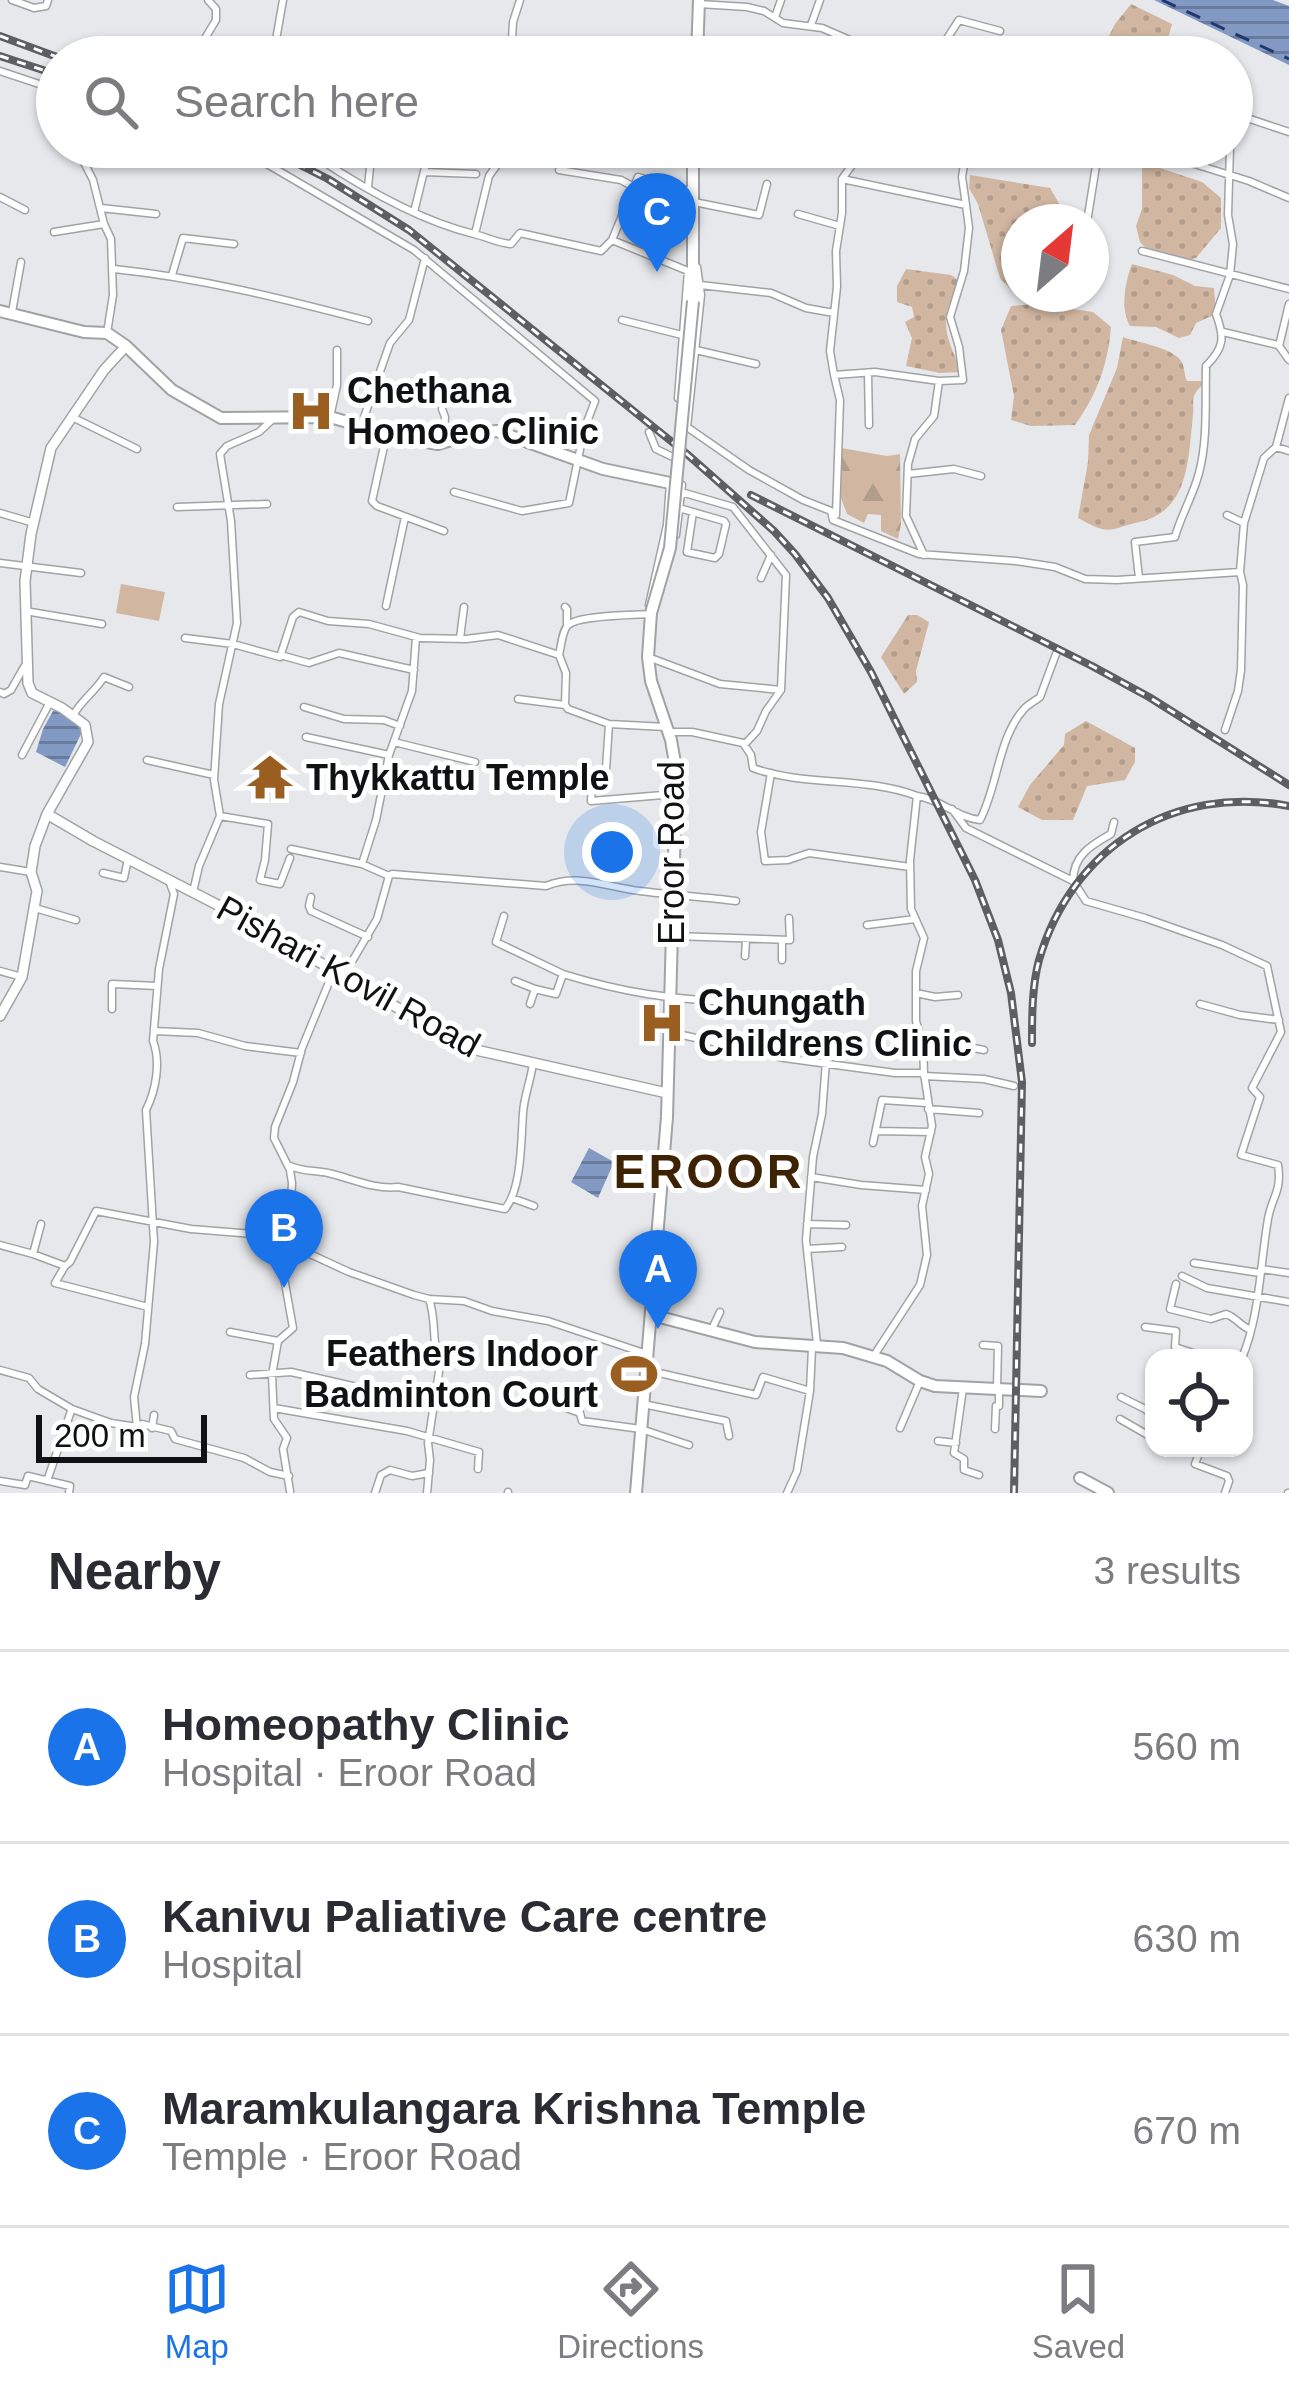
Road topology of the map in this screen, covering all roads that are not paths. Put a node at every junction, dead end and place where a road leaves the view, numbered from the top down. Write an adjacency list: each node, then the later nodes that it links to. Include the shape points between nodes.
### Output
1 (12, 0): 2 (street, via 39,8)
2 (48, 0)
3 (208, 0): 12 (street, via 217,20)
4 (283, 0): 13 (street)
5 (520, 0): 14 (street)
6 (781, 0): 9 (street)
7 (820, 0): 10 (street)
8 (699, 2): 9 (street); 15 (main road)
9 (775, 17): 10 (street)
10 (810, 26): 16 (street)
11 (1000, 31): 17 (street, via 958,20)
12 (206, 36)
13 (277, 36)
14 (512, 36)
15 (698, 36)
16 (837, 36)
17 (948, 36)
18 (0, 71): 19 (street)
19 (36, 83)
20 (1253, 120): 21 (street)
21 (1289, 132)
22 (87, 168): 47 (street)
23 (274, 168): 60 (street)
24 (335, 168): 41 (street)
25 (370, 168): 41 (street)
26 (425, 168): 35 (street)
27 (495, 168): 55 (street)
28 (693, 168): 43 (main road, Eroor Road)
29 (849, 168): 38 (street)
30 (964, 168): 46 (street)
31 (1096, 168): 45 (street)
32 (1209, 168): 37 (street)
33 (1229, 168): 37 (street)
34 (559, 170): 40 (street)
35 (424, 172): 36 (street); 49 (street)
36 (476, 174)
37 (1229, 174): 44 (street); 64 (street)
38 (842, 178): 46 (street); 53 (street)
39 (767, 184): 43 (street, via 759,215)
40 (632, 186): 43 (street, via 638,177); 56 (street)
41 (368, 187): 49 (street)
42 (0, 197): 48 (street)
43 (694, 197): 59 (main road, Eroor Road)
44 (1289, 198)
45 (1090, 204)
46 (966, 205): 83 (street, via 964,271 950,316 963,380)
47 (100, 208): 50 (street); 52 (street)
48 (25, 210)
49 (414, 212): 55 (street)
50 (157, 214)
51 (798, 214): 53 (street)
52 (104, 224): 54 (street); 62 (street)
53 (841, 226): 69 (street)
54 (54, 232)
55 (476, 234): 56 (street, via 511,244 520,233 601,251)
56 (612, 240): 74 (street, via 688,271)
57 (234, 244): 63 (street, via 183,238)
58 (1142, 251): 64 (street)
59 (694, 254): 65 (street); 99 (main road, Eroor Road, bridge)
60 (425, 259): 91 (street, via 409,320 389,343); 98 (street, via 596,401)
61 (20, 262): 68 (street)
62 (114, 269): 63 (street); 73 (street)
63 (172, 275): 71 (street)
64 (1229, 275): 66 (street); 72 (street, via 1216,314)
65 (700, 285): 69 (street, via 771,293); 78 (street)
66 (1289, 289)
67 (1289, 304): 76 (street)
68 (6, 312): 73 (main road)
69 (834, 313): 82 (street)
70 (622, 320): 74 (street)
71 (368, 321)
72 (1223, 332): 76 (street); 123 (street, via 1206,366 1193,494 1175,537 1135,542)
73 (107, 333): 75 (main road)
74 (682, 335): 85 (street, via 678,398)
75 (125, 346): 87 (street); 88 (main road, via 172,390 221,418)
76 (1279, 346): 79 (street)
77 (337, 350): 89 (street)
78 (695, 350): 80 (street); 85 (street)
79 (1289, 360)
80 (756, 364)
81 (868, 373): 82 (street); 83 (street); 90 (street)
82 (834, 375): 112 (street)
83 (939, 381): 100 (street, via 934,416 915,439)
84 (1289, 398): 95 (street)
85 (690, 400): 112 (street, via 687,427 748,470 831,511)
86 (442, 409): 94 (street)
87 (72, 417): 96 (street); 113 (street, via 51,448)
88 (275, 417): 89 (main road); 106 (street, via 220,454)
89 (330, 417): 91 (main road)
90 (869, 425)
91 (361, 426): 93 (main road)
92 (649, 432): 99 (street, via 656,449)
93 (386, 436): 94 (main road); 111 (street, via 372,500)
94 (443, 443): 98 (main road, via 497,431)
95 (1276, 447): 97 (street); 114 (street, via 1264,458)
96 (137, 449)
97 (1289, 451)
98 (578, 460): 102 (main road); 103 (street, via 569,503 522,511)
99 (679, 460): 128 (main road, Eroor Road, bridge, via 670,548)
100 (908, 474): 101 (street, via 954,469); 116 (street, via 906,516)
101 (981, 476)
102 (678, 487): 107 (street); 117 (street, via 733,506); 128 (street)
103 (454, 492)
104 (267, 504): 106 (street)
105 (177, 507): 106 (street)
106 (228, 507): 134 (street)
107 (680, 508): 108 (street); 128 (street)
108 (693, 512): 108 (street, via 726,524 715,558 687,552)
109 (0, 513): 113 (street)
110 (1227, 515): 114 (street)
111 (405, 517): 115 (street); 124 (street)
112 (836, 522): 116 (street)
113 (34, 523): 119 (street)
114 (1244, 523): 120 (street)
115 (443, 531)
116 (924, 554): 123 (street, via 1055,568 1085,579)
117 (771, 556): 122 (street); 142 (street, via 786,575)
118 (0, 563): 119 (street)
119 (26, 566): 121 (street); 127 (street)
120 (1240, 572): 123 (street); 152 (street, via 1241,670)
121 (81, 573)
122 (761, 578)
123 (1139, 578)
124 (386, 606)
125 (464, 607): 133 (street)
126 (565, 607): 130 (street)
127 (25, 611): 129 (street); 139 (street)
128 (651, 614): 130 (street); 138 (main road, Eroor Road)
129 (102, 624)
130 (567, 626): 136 (street)
131 (416, 637): 133 (street); 137 (street, via 299,612); 140 (street)
132 (184, 638): 134 (street)
133 (460, 638): 136 (street, via 498,635)
134 (233, 644): 137 (street); 161 (street)
135 (1056, 653): 166 (street, via 1036,702 1012,731 980,820)
136 (559, 655): 146 (street)
137 (283, 656): 140 (street, via 309,663 339,653)
138 (648, 657): 142 (street, via 720,684); 151 (main road, Eroor Road)
139 (26, 664): 143 (street); 145 (street, via 32,692)
140 (414, 670): 150 (street)
141 (129, 687): 148 (street, via 104,677)
142 (781, 690): 155 (street)
143 (0, 692)
144 (518, 698): 146 (street)
145 (50, 702): 148 (street); 157 (street)
146 (565, 705): 149 (street)
147 (304, 707): 150 (street)
148 (73, 716): 167 (street, via 88,742)
149 (609, 724): 151 (street); 162 (street, via 605,784)
150 (401, 726): 154 (street)
151 (667, 730): 155 (street); 164 (main road, Eroor Road)
152 (1225, 730)
153 (306, 737): 156 (street)
154 (394, 742): 156 (street); 159 (street)
155 (745, 744): 160 (street, via 753,767)
156 (389, 754): 173 (street)
157 (22, 755)
158 (147, 760): 161 (street)
159 (475, 762)
160 (771, 773): 165 (street); 175 (street, via 765,861 809,853)
161 (214, 775): 168 (street)
162 (592, 784): 163 (street); 164 (street, via 591,801)
163 (568, 789)
164 (675, 794): 182 (main road, Eroor Road)
165 (916, 796): 166 (street); 175 (street)
166 (952, 809): 180 (street, via 966,828)
167 (47, 814): 171 (street, Pishari Kovil Road); 176 (street)
168 (220, 816): 172 (street, via 268,824 260,880 280,884); 181 (street)
169 (1114, 822): 180 (street, via 1111,834 1076,862)
170 (291, 849): 173 (street)
171 (128, 859): 177 (street, via 124,878); 179 (street, Pishari Kovil Road)
172 (290, 859)
173 (362, 864): 178 (street)
174 (0, 867): 176 (street)
175 (910, 867): 188 (street)
176 (31, 872): 185 (street)
177 (103, 873)
178 (388, 876): 182 (street, via 546,886 573,880); 192 (street)
179 (166, 878): 181 (street, Pishari Kovil Road); 202 (street, via 174,894)
180 (1072, 881): 212 (street, via 1086,901 1263,962)
181 (193, 892): 198 (street, Pishari Kovil Road)
182 (673, 893): 184 (street); 191 (main road, Eroor Road)
183 (311, 896): 192 (street, via 311,911)
184 (736, 901)
185 (35, 908): 189 (street); 200 (street)
186 (504, 916): 199 (street, via 496,942)
187 (789, 918): 194 (street, via 790,940)
188 (915, 919): 190 (street); 204 (street, via 924,938)
189 (76, 920)
190 (867, 926)
191 (670, 935): 193 (street); 206 (main road, Eroor Road)
192 (368, 937): 198 (street)
193 (746, 940): 194 (street); 195 (street)
194 (782, 940): 196 (street)
195 (745, 956)
196 (782, 960)
197 (0, 971): 200 (street)
198 (339, 972): 217 (street); 219 (street, Pishari Kovil Road, via 476,1050)
199 (563, 974): 203 (street, via 556,994); 206 (street)
200 (22, 977): 211 (street)
201 (515, 981): 203 (street)
202 (157, 986): 210 (street, via 112,984); 213 (street)
203 (535, 988): 208 (street)
204 (916, 994): 205 (street); 215 (street)
205 (958, 995)
206 (669, 999): 207 (street); 214 (main road, Eroor Road)
207 (733, 1002)
208 (530, 1004)
209 (1200, 1004): 212 (street)
210 (112, 1010)
211 (0, 1016)
212 (1280, 1020): 244 (street, via 1252,1088 1260,1097 1241,1153 1278,1165)
213 (154, 1031): 217 (street); 233 (street, via 157,1071 146,1110)
214 (669, 1032): 218 (street); 222 (main road, Eroor Road)
215 (921, 1039): 216 (street); 220 (street)
216 (984, 1050)
217 (301, 1053): 228 (street, via 275,1127)
218 (826, 1061): 220 (street); 229 (street)
219 (533, 1063): 222 (street, Pishari Kovil Road); 231 (street)
220 (924, 1075): 221 (street); 223 (street)
221 (1014, 1086)
222 (668, 1093): 251 (main road, Eroor Road)
223 (927, 1106): 224 (street); 225 (street, via 883,1100); 226 (street)
224 (979, 1113)
225 (876, 1131): 226 (street); 227 (street)
226 (931, 1132): 230 (street)
227 (873, 1143)
228 (287, 1164): 231 (street, via 502,1210); 237 (street, via 292,1199)
229 (811, 1177): 230 (street); 235 (street)
230 (926, 1190): 262 (street, via 920,1286)
231 (512, 1198): 232 (street)
232 (534, 1206)
233 (154, 1223): 237 (street); 243 (street, via 96,1210); 249 (street)
234 (41, 1224): 241 (street)
235 (807, 1224): 236 (street); 240 (street)
236 (846, 1225)
237 (284, 1238): 247 (street, via 349,1272); 256 (street, via 293,1328)
238 (0, 1245): 241 (street)
239 (842, 1247): 240 (street)
240 (807, 1250): 258 (street)
241 (33, 1254): 243 (street)
242 (1194, 1263): 244 (street)
243 (65, 1266): 249 (street, via 56,1283)
244 (1261, 1271): 245 (street); 246 (street)
245 (1289, 1273)
246 (1256, 1296): 248 (street); 254 (street); 254 (street, via 1179,1280 1170,1309 1211,1319 1226,1314)
247 (429, 1299): 261 (street, via 536,1318); 287 (street, via 440,1365)
248 (1289, 1302)
249 (148, 1307): 281 (street)
250 (719, 1312): 253 (street)
251 (652, 1315): 253 (main road); 261 (main road, Eroor Road)
252 (1145, 1327): 259 (street, via 1176,1331)
253 (712, 1329): 258 (main road)
254 (1251, 1330): 260 (street)
255 (230, 1332): 256 (street)
256 (278, 1341): 266 (street)
257 (983, 1346): 271 (street, via 998,1346)
258 (815, 1347): 262 (main road); 270 (street)
259 (1178, 1349)
260 (1245, 1349)
261 (647, 1354): 264 (main road, Eroor Road)
262 (872, 1358): 267 (main road)
263 (0, 1370): 277 (street, via 29,1378)
264 (646, 1370): 270 (street, via 756,1395 763,1377); 275 (main road, Eroor Road)
265 (250, 1375): 266 (street)
266 (272, 1375): 269 (street); 276 (street)
267 (920, 1381): 268 (main road); 283 (street)
268 (964, 1388): 271 (main road); 290 (street)
269 (370, 1390)
270 (810, 1390): 305 (street)
271 (998, 1390): 272 (main road); 285 (street)
272 (1041, 1391)
273 (1121, 1397): 278 (street)
274 (550, 1402): 284 (street, via 580,1413 580,1420)
275 (643, 1404): 284 (main road, Eroor Road); 288 (street, via 726,1421)
276 (274, 1408): 287 (street); 296 (street)
277 (72, 1409): 281 (street); 299 (street)
278 (1145, 1409)
279 (154, 1415): 282 (street)
280 (1120, 1420): 286 (street)
281 (137, 1427): 282 (street)
282 (152, 1428): 296 (street)
283 (900, 1428)
284 (641, 1429): 291 (street); 304 (main road, Eroor Road)
285 (995, 1429)
286 (1145, 1433)
287 (429, 1436): 293 (street, via 479,1452); 294 (street)
288 (729, 1436)
289 (938, 1441): 290 (street)
290 (956, 1443): 295 (street, via 964,1470)
291 (689, 1445)
292 (1198, 1457): 307 (street, via 1195,1464 1227,1476)
293 (478, 1469)
294 (429, 1473): 302 (street, via 390,1470); 303 (street)
295 (979, 1475)
296 (289, 1476): 300 (street)
297 (1081, 1478): 306 (main road)
298 (0, 1481): 299 (street)
299 (47, 1481): 301 (street, via 70,1486)
300 (292, 1492)
301 (68, 1493)
302 (375, 1493)
303 (427, 1493)
304 (636, 1493)
305 (787, 1493)
306 (1108, 1493)
307 (1225, 1493)

